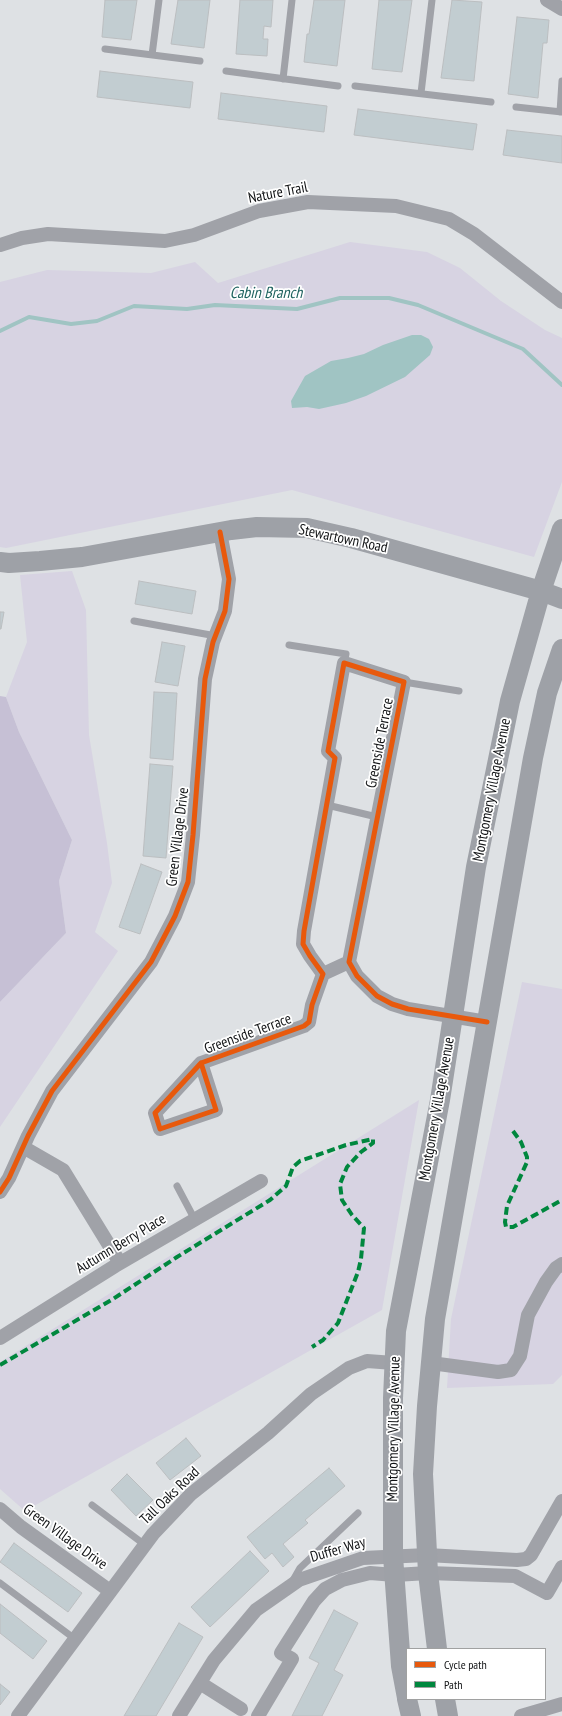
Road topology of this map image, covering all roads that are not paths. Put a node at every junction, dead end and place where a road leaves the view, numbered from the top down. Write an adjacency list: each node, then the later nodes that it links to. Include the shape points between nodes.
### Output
1 (158, 0): 7 (lane)
2 (292, 0): 10 (lane)
3 (432, 0): 14 (lane)
4 (546, 0): 5 (street)
5 (562, 9)
6 (105, 49): 7 (lane)
7 (152, 55): 8 (lane)
8 (200, 61)
9 (226, 71): 10 (lane)
10 (283, 79): 12 (lane)
11 (562, 81): 17 (lane)
12 (338, 86)
13 (355, 86): 14 (lane)
14 (422, 93): 15 (lane)
15 (491, 102)
16 (516, 107): 17 (lane)
17 (561, 112)
18 (0, 245): 19 (street, Nature Trail, via 48,234 165,241 194,235 259,211 308,202 396,206 449,219 474,234)
19 (562, 302)
20 (562, 529): 23 (main road, Montgomery Village Avenue)
21 (220, 532): 22 (main road, Stewartown Road, via 82,557); 23 (main road, Stewartown Road, via 257,527 307,528); 26 (street, Green Village Drive, via 229,579 225,611)
22 (0, 562)
23 (541, 591): 24 (main road, Stewartown Road); 36 (main road, Montgomery Village Avenue, via 508,708 476,867)
24 (562, 599)
25 (134, 621): 26 (lane)
26 (216, 636): 39 (street, Green Village Drive, via 205,678 188,882 175,916 151,962 52,1091)
27 (289, 645): 29 (lane, via 346,654)
28 (562, 649): 37 (main road, Montgomery Village Avenue, via 547,693 533,758)
29 (344, 663): 30 (street, Greenside Terrace); 32 (street, via 328,751 335,758)
30 (404, 682): 31 (lane); 33 (street, Greenside Terrace)
31 (459, 691)
32 (327, 805): 33 (lane); 35 (street, via 303,944)
33 (377, 817): 34 (street, Greenside Terrace)
34 (349, 962): 35 (street); 36 (street, via 357,976 377,996 408,1009)
35 (323, 974): 38 (street, Greenside Terrace, via 309,1022 304,1026)
36 (452, 1016): 37 (street); 47 (main road, Montgomery Village Avenue, via 440,1100 396,1331)
37 (487, 1022): 48 (main road, Montgomery Village Avenue, via 436,1319)
38 (201, 1064): 38 (street, Greenside Terrace, via 216,1110 160,1129 155,1113)
39 (23, 1147): 42 (street, Green Village Drive); 44 (street, via 63,1170)
40 (261, 1181): 43 (street, Autumn Berry Place)
41 (177, 1186): 43 (lane)
42 (0, 1192)
43 (195, 1220): 44 (street, Autumn Berry Place)
44 (120, 1263): 46 (street, Autumn Berry Place)
45 (562, 1264): 48 (street, via 546,1282 528,1314 520,1356 511,1370 498,1372)
46 (0, 1338)
47 (394, 1363): 53 (street, Tall Oaks Road, via 367,1361 349,1368 311,1394 268,1433 191,1494); 54 (main road, Montgomery Village Avenue)
48 (431, 1363): 55 (main road, Montgomery Village Avenue, via 423,1474)
49 (562, 1501): 55 (street, Duffer Way, via 531,1556 526,1559)
50 (92, 1505): 53 (lane)
51 (0, 1509): 62 (street, Green Village Drive)
52 (358, 1513): 60 (lane, via 300,1568)
53 (145, 1545): 62 (street, Tall Oaks Road)
54 (393, 1556): 55 (street, Duffer Way); 57 (street, Duffer Way, via 363,1558); 58 (main road, Montgomery Village Avenue)
55 (428, 1564): 56 (street, Duffer Way, via 515,1576 547,1593); 58 (street, Duffer Way); 64 (main road, Montgomery Village Avenue)
56 (562, 1567)
57 (313, 1575): 60 (street, Duffer Way); 61 (street)
58 (395, 1575): 61 (street, Duffer Way, via 370,1573 342,1580); 66 (main road, Montgomery Village Avenue, via 401,1666)
59 (0, 1583): 63 (lane)
60 (290, 1586): 65 (street, Duffer Way, via 256,1610 214,1660)
61 (325, 1589): 73 (street, Duffer Way, via 314,1601 282,1653 292,1659)
62 (110, 1591): 63 (street, Tall Oaks Road)
63 (75, 1639): 71 (street, Tall Oaks Road)
64 (437, 1648)
65 (200, 1683): 70 (street); 72 (street, Duffer Way)
66 (406, 1693)
67 (407, 1700): 74 (main road, Montgomery Village Avenue)
68 (445, 1700): 75 (main road)
69 (562, 1704): 76 (street)
70 (244, 1714)
71 (18, 1716)
72 (179, 1716)
73 (258, 1716)
74 (411, 1716)
75 (448, 1716)
76 (521, 1716)

